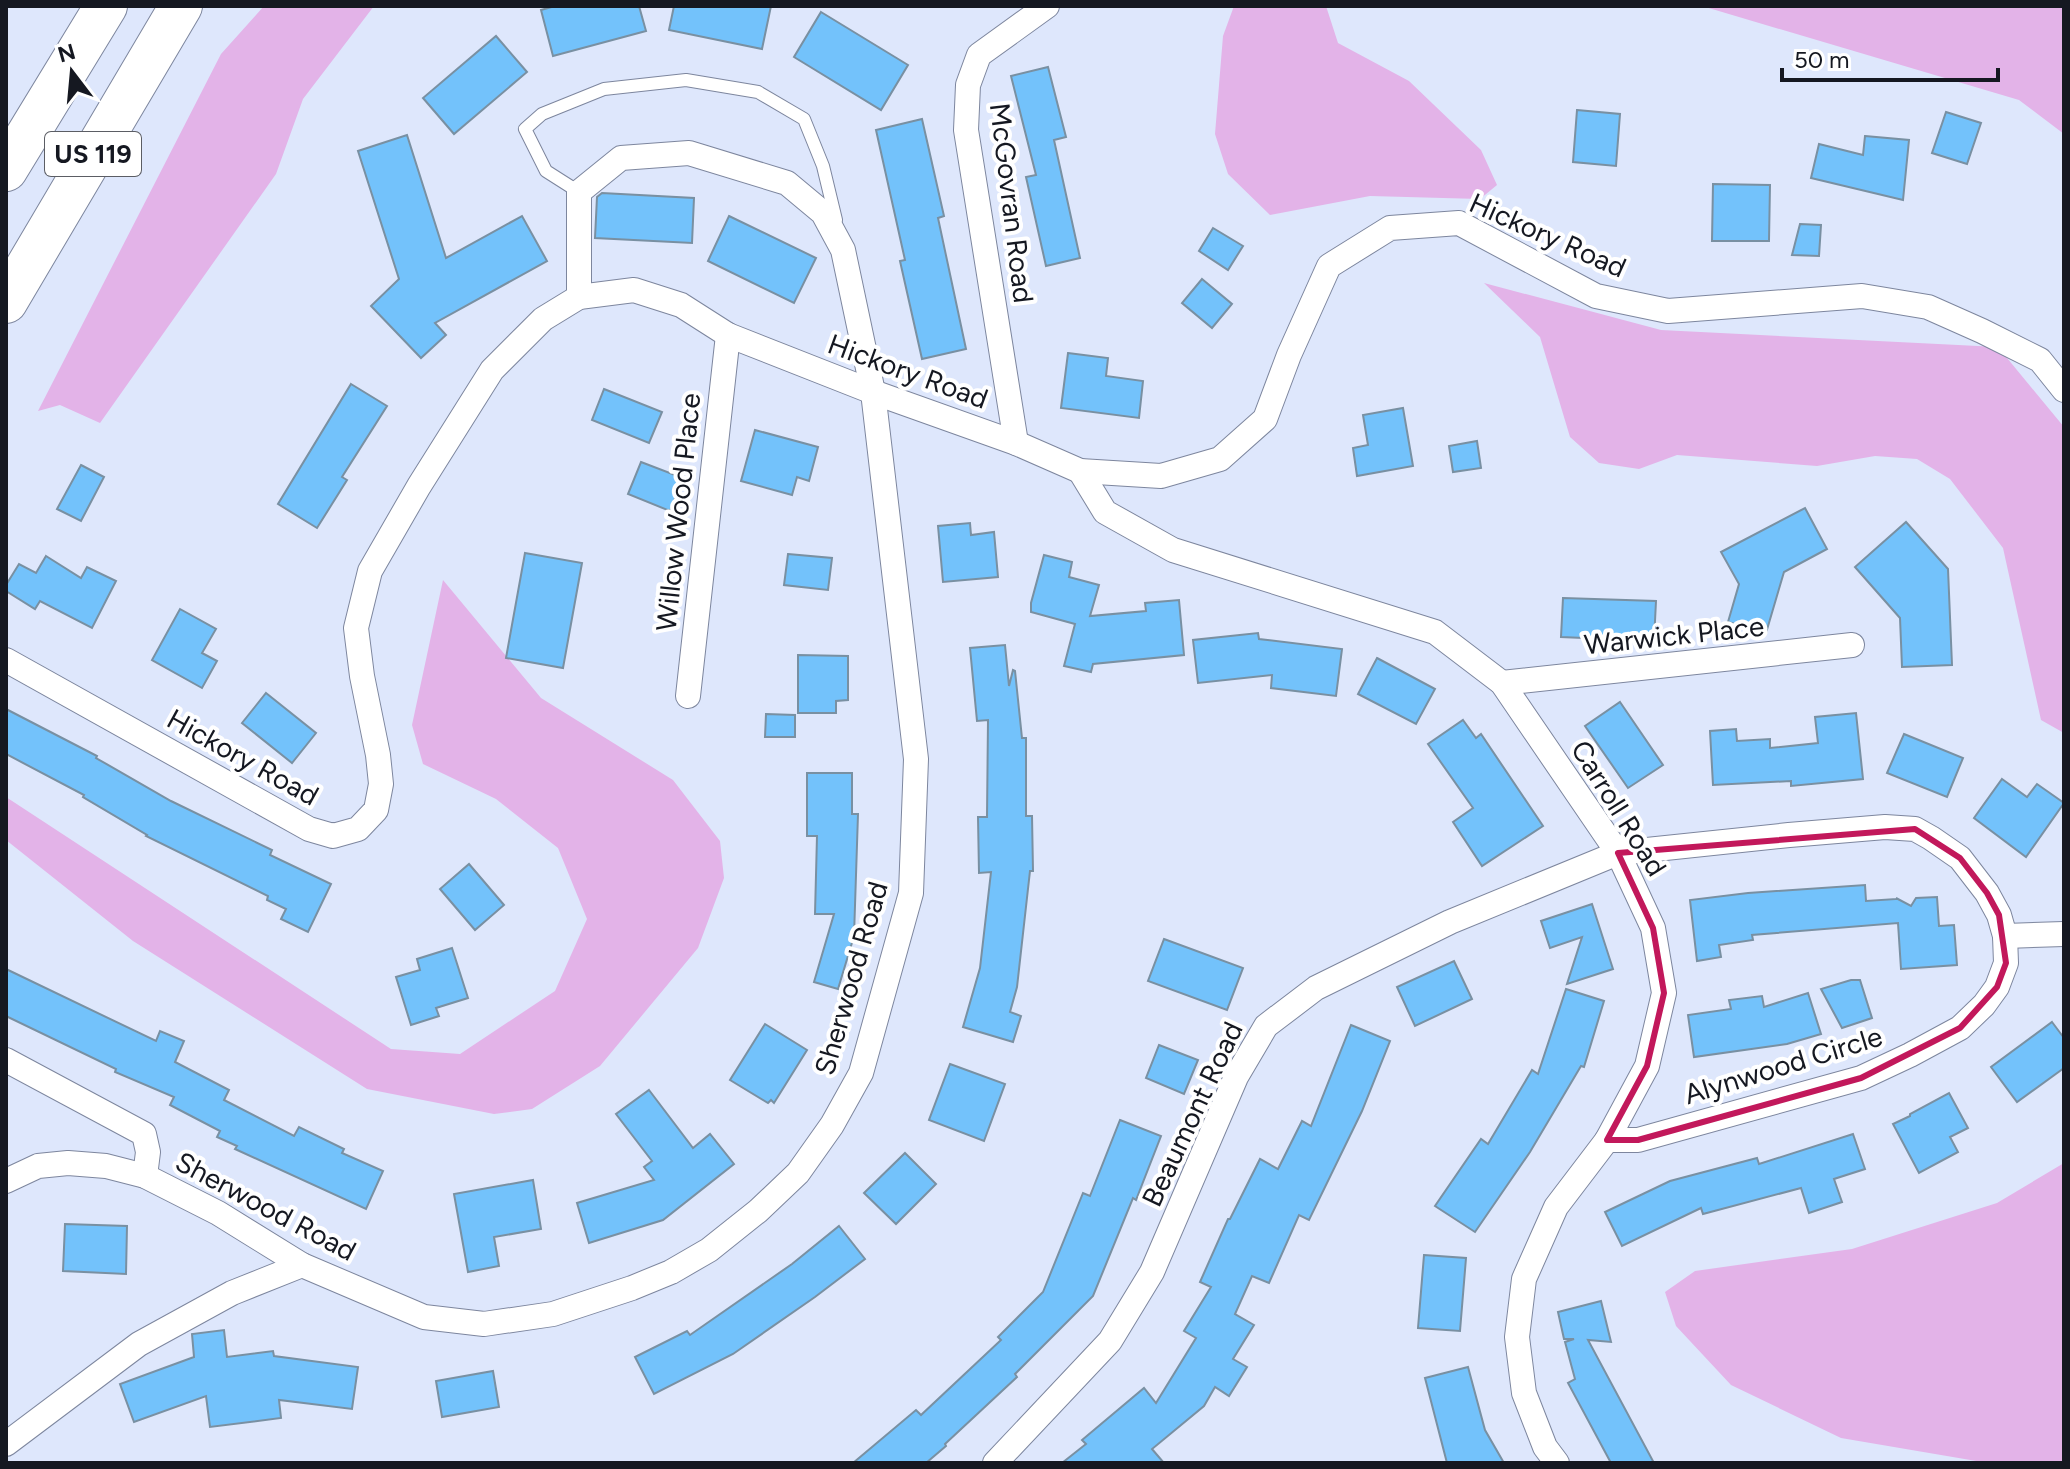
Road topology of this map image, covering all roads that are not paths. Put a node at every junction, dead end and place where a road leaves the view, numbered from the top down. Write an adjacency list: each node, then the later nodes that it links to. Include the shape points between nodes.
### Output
1 (106, 6): 4 (highway, US 119)
2 (181, 6): 8 (highway, US 119)
3 (1047, 6): 12 (street, McGovran Road, via 979,55 968,85 966,130)
4 (6, 170)
5 (579, 192): 6 (street, Sherwood Road, via 621,158 689,153 787,183 823,213); 6 (lane, via 546,171 525,129 542,114 604,89 686,80 758,92 804,119 823,166); 7 (street)
6 (843, 250): 11 (street, Sherwood Road)
7 (579, 297): 9 (street, Hickory Road, via 634,290 681,305); 15 (street, Hickory Road, via 543,319 492,370 370,571 356,628 381,784 376,810 358,829 333,836 309,829)
8 (6, 302)
9 (728, 335): 11 (street, Hickory Road); 17 (street, Willow Wood Place)
10 (2064, 390): 13 (street, Hickory Road, via 2040,360 1928,307 1862,296 1668,311 1596,296 1459,223 1390,228 1329,266 1265,419 1220,459 1161,476)
11 (873, 392): 12 (street, Hickory Road); 25 (street, Sherwood Road, via 916,759 911,893 861,1073 832,1125 798,1173 709,1250 645,1283 553,1314 484,1324 424,1317)
12 (1016, 443): 13 (street, Hickory Road)
13 (1080, 471): 16 (street, Carroll Road, via 1105,512 1173,550 1435,632)
14 (1852, 645): 16 (street, Warwick Place)
15 (6, 660)
16 (1502, 683): 18 (street, Carroll Road)
17 (688, 696)
18 (1618, 853): 20 (street, Alynwood Circle, via 1805,833 1915,829 1960,858 1987,893); 22 (street, Carroll Road, via 1653,928 1664,993 1647,1066); 27 (street, Beaumont Road, via 1450,922 1316,988 1266,1026 1236,1077 1152,1272 1110,1341)
19 (2064, 934): 20 (street)
20 (2005, 936): 22 (street, Alynwood Circle, via 2006,963 1984,1005 1960,1028 1910,1055 1861,1078 1638,1140)
21 (6, 1060): 23 (street, via 144,1134)
22 (1607, 1140): 28 (street, Carroll Road, via 1556,1207 1524,1279 1517,1337 1524,1393 1545,1447)
23 (145, 1176): 24 (street, Sherwood Road, via 68,1163 38,1166); 25 (street, Sherwood Road)
24 (6, 1181)
25 (302, 1265): 26 (street, via 232,1293 139,1344)
26 (6, 1444)
27 (995, 1463)
28 (1557, 1463)

